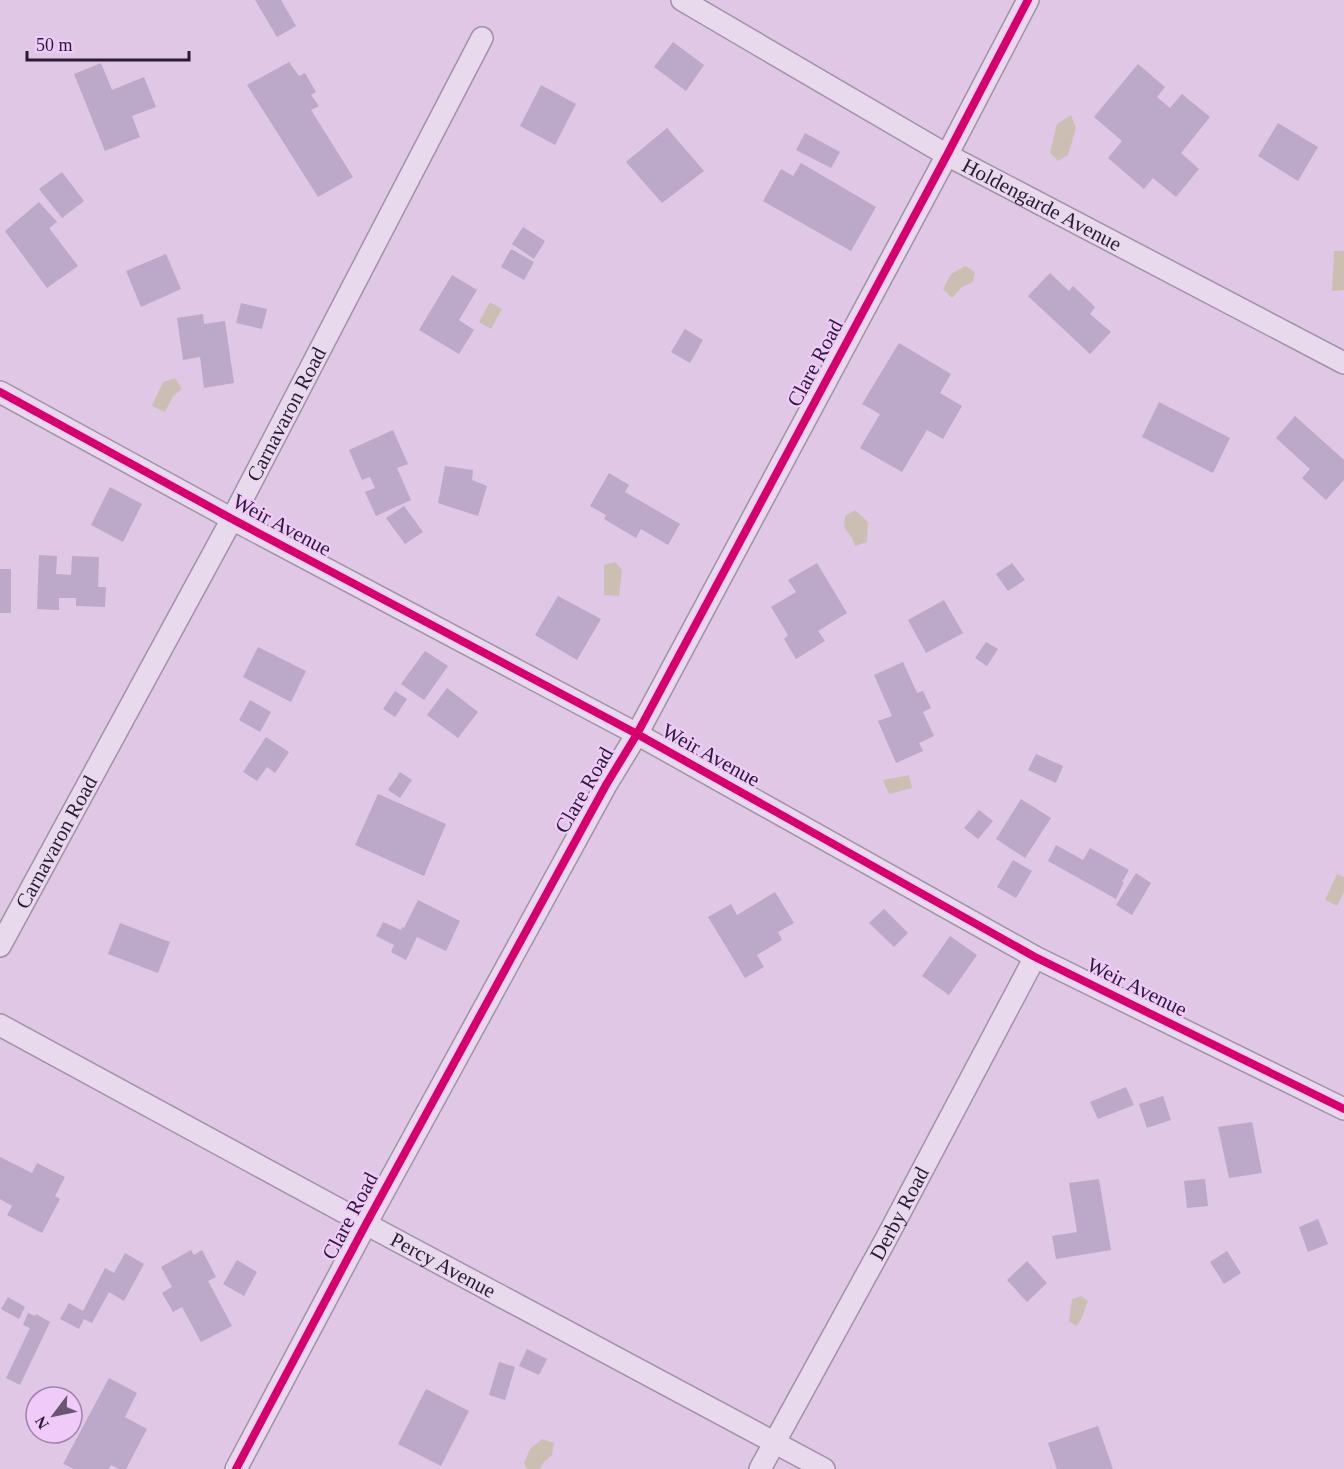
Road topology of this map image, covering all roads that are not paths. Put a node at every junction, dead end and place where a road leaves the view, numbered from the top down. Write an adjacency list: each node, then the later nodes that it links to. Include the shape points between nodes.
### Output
1 (682, 0): 4 (street, Holdengarde Avenue)
2 (1028, 0): 4 (street, Clare Road)
3 (482, 38): 7 (street, Carnavaron Road)
4 (947, 155): 5 (street, Holdengarde Avenue); 8 (street, Clare Road)
5 (1344, 363)
6 (0, 392): 7 (street, Weir Avenue)
7 (232, 519): 8 (street, Weir Avenue); 9 (street, Carnavaron Road)
8 (637, 735): 10 (street, Weir Avenue); 13 (street, Clare Road)
9 (0, 946)
10 (1035, 957): 12 (street, Weir Avenue); 14 (street, Derby Road)
11 (0, 1025): 13 (street, Percy Avenue)
12 (1344, 1109)
13 (366, 1224): 14 (street, Percy Avenue); 15 (street, Clare Road)
14 (774, 1443): 16 (street, Derby Road); 17 (street, Percy Avenue)
15 (236, 1469)
16 (760, 1469)
17 (824, 1469)

